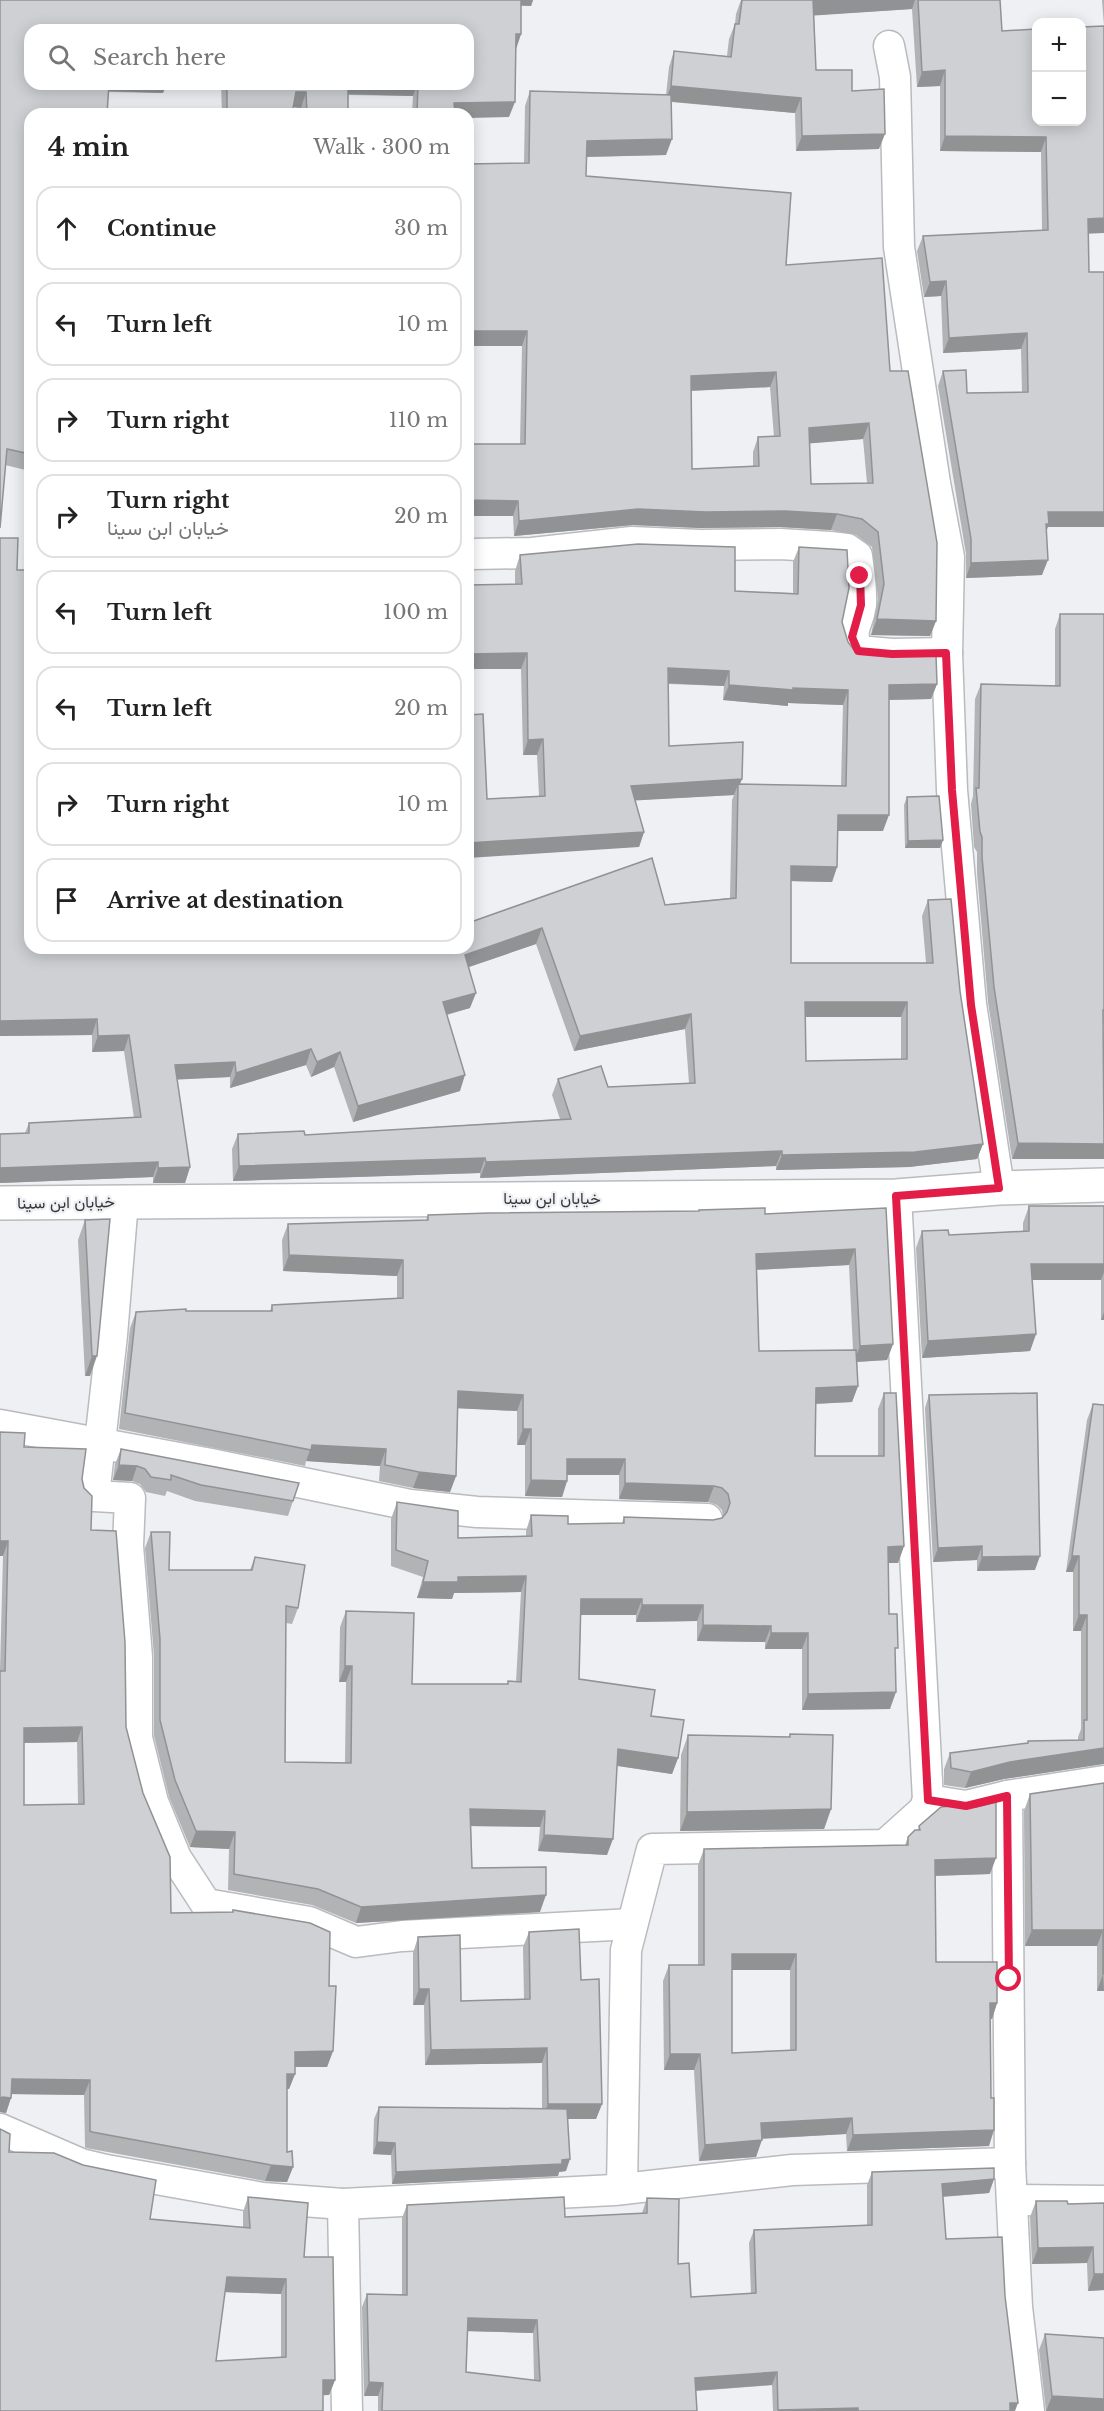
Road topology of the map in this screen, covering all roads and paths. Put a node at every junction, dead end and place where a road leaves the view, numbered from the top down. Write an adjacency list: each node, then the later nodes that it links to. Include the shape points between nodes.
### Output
1 (890, 46): 3 (street, via 895,77 899,247 950,557)
2 (474, 554): 3 (street, via 532,553 632,542 847,549 857,556 860,576 861,605 852,637 858,651)
3 (946, 653): 5 (street, via 952,790 971,1005)
4 (1104, 1185): 5 (street, خیابان ابن سینا)
5 (999, 1188): 6 (street, خیابان ابن سینا)
6 (896, 1196): 7 (street, خیابان ابن سینا); 14 (street)
7 (123, 1202): 8 (street, خیابان ابن سینا); 10 (street)
8 (0, 1203)
9 (0, 1425): 10 (street)
10 (100, 1442): 11 (street, via 410,1506 477,1512); 15 (street, via 94,1496 130,1498 128,1546 137,1657 137,1738 153,1802 176,1858 206,1905 309,1922 356,1942)
11 (707, 1519)
12 (1104, 1781): 13 (street)
13 (1007, 1796): 14 (street, via 966,1806); 17 (street)
14 (928, 1800): 15 (street, via 924,1810 885,1845 652,1849)
15 (632, 1924): 18 (street, via 626,1950)
16 (0, 2129): 21 (street, via 81,2164 106,2170 263,2198)
17 (1010, 2163): 18 (street, via 792,2170); 19 (street)
18 (622, 2189): 21 (street)
19 (1013, 2200): 20 (street); 23 (street, via 1017,2307)
20 (1104, 2201)
21 (343, 2204): 22 (street)
22 (347, 2411)
23 (1029, 2411)

